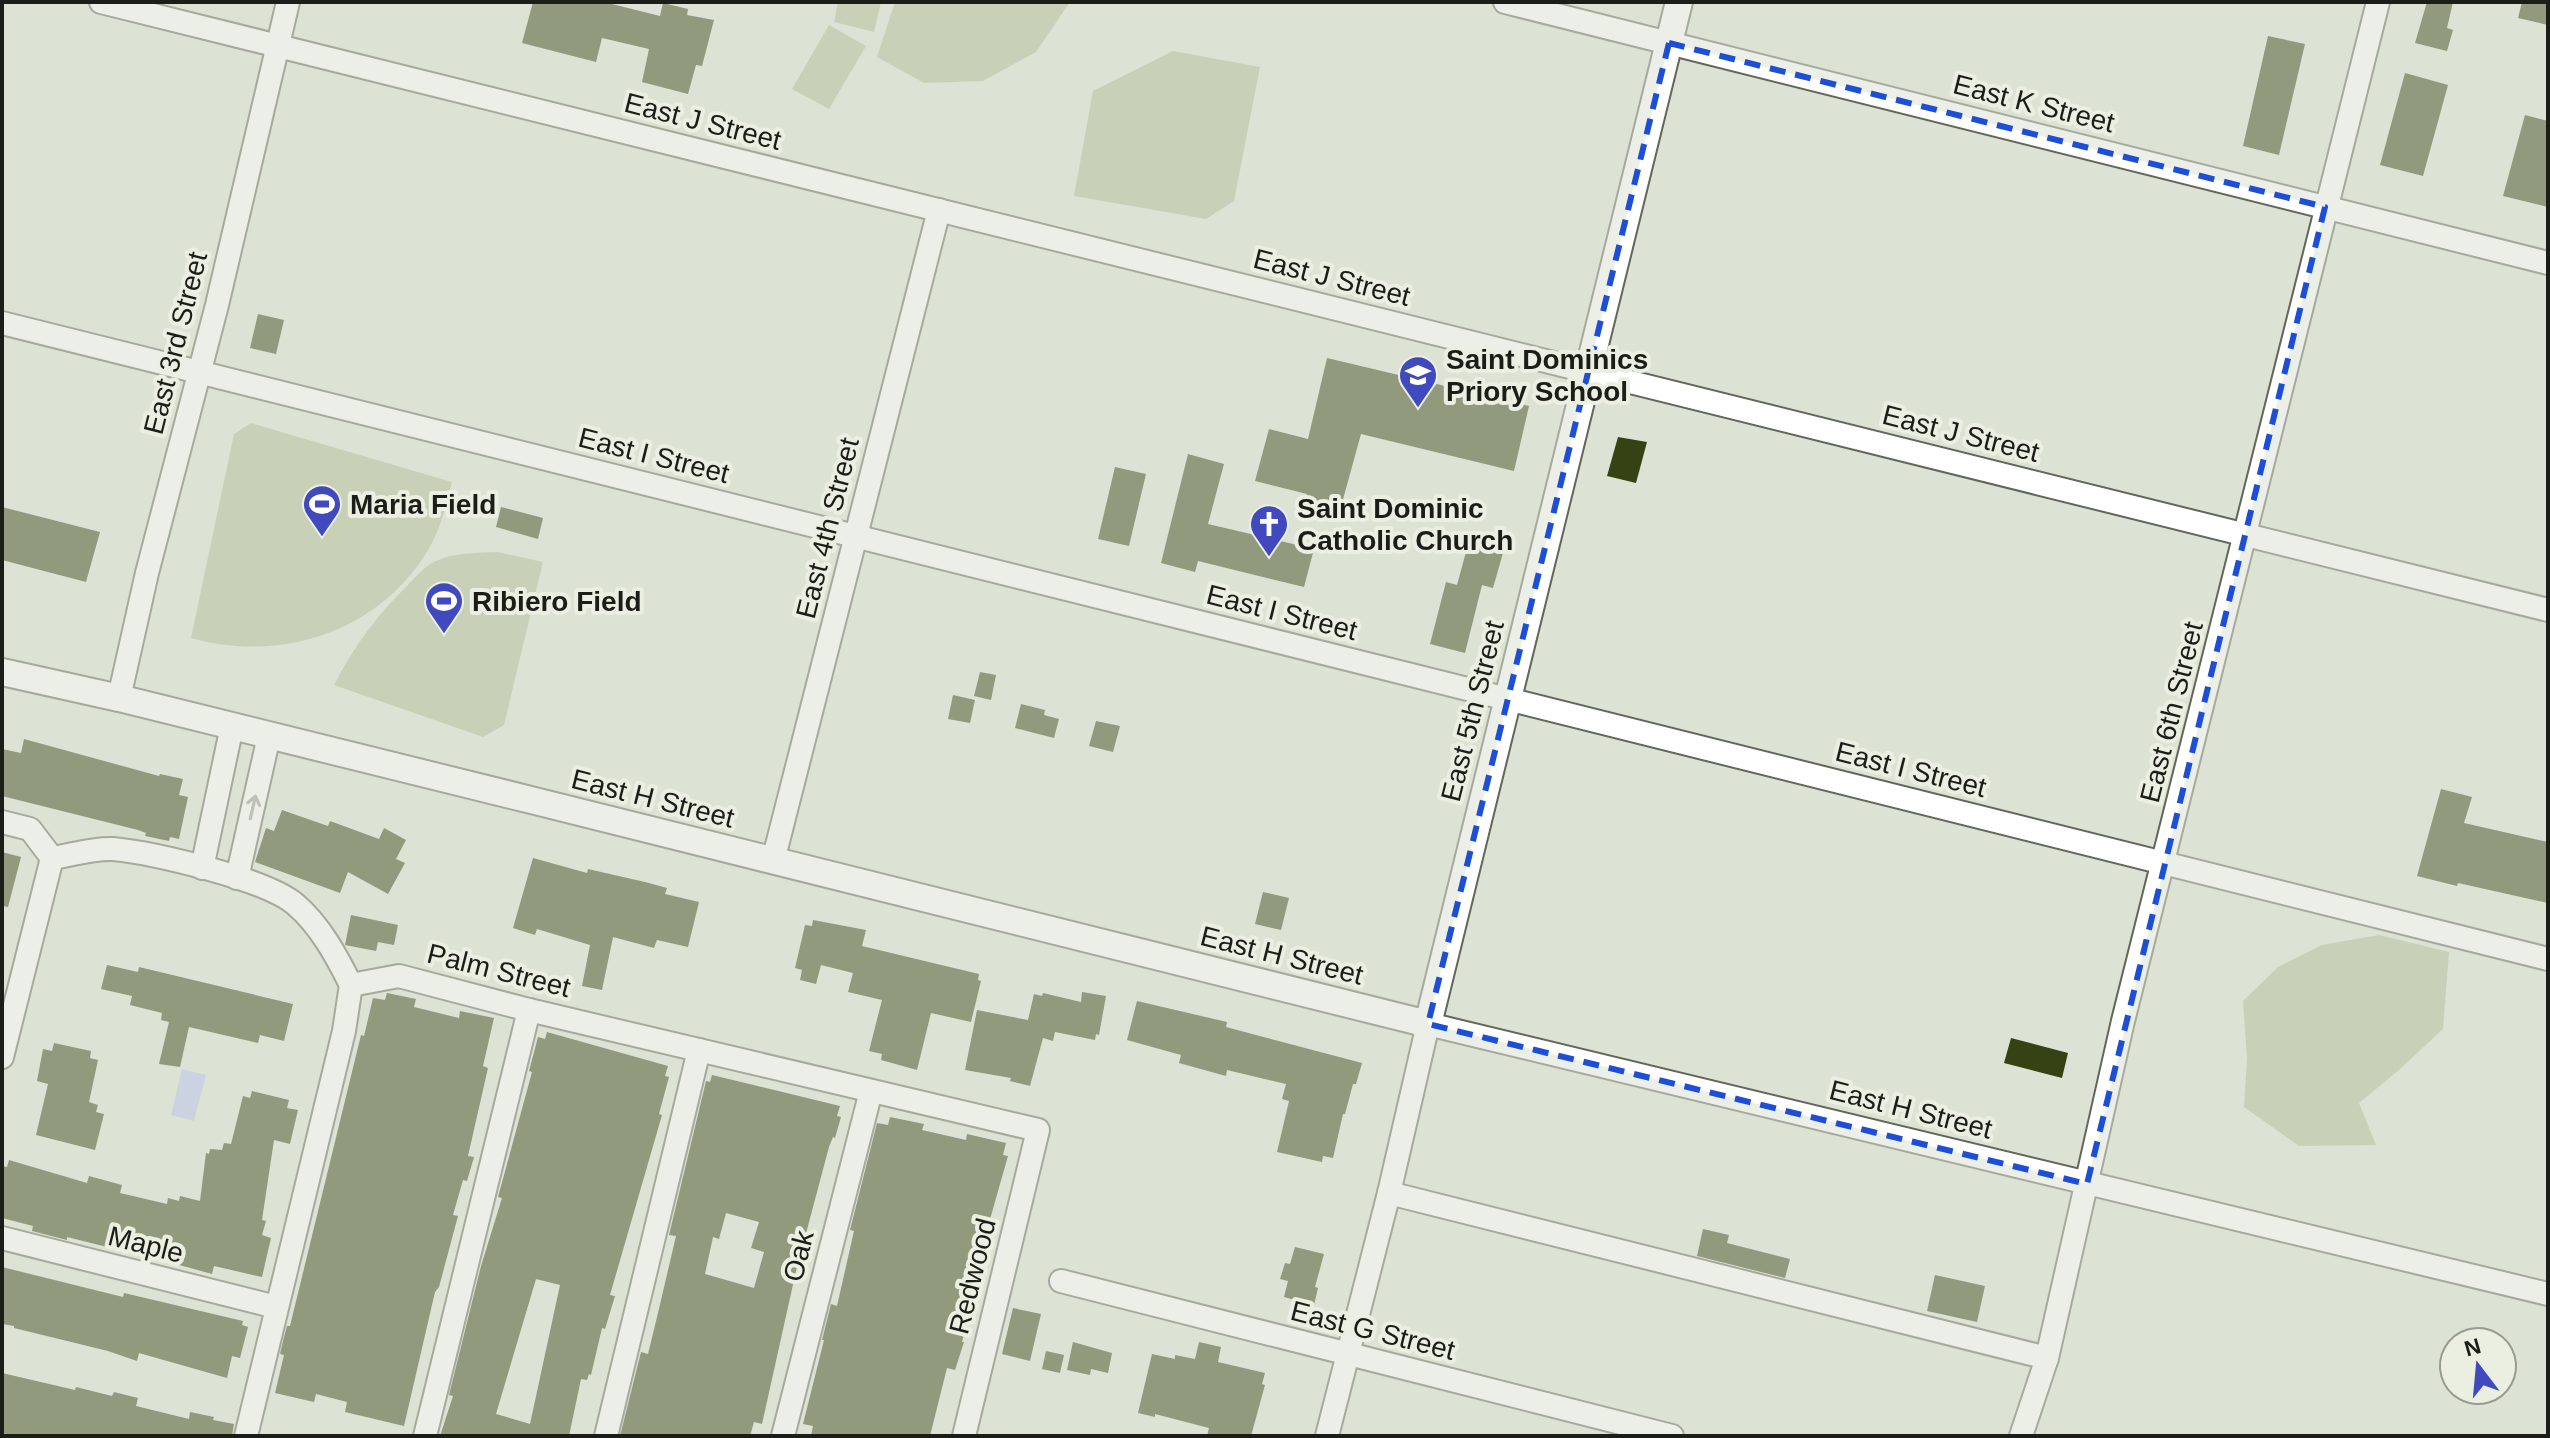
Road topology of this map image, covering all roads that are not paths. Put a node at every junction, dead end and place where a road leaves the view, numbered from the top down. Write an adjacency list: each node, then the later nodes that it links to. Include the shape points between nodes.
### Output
1 (101, 2): 7 (street, East J Street)
2 (288, 2): 7 (street, East 3rd Street)
3 (1505, 2): 6 (street, East K Street)
4 (1679, 2): 6 (street, East 5th Street)
5 (2378, 2): 8 (street, East 6th Street)
6 (1669, 43): 8 (street, East K Street); 12 (street, East 5th Street)
7 (277, 46): 9 (street, East J Street); 13 (street, East 3rd Street)
8 (2325, 207): 10 (street, East K Street); 15 (street, East 6th Street)
9 (939, 210): 12 (street, East J Street); 14 (street, East 4th Street)
10 (2548, 263)
11 (2, 323): 13 (street, East I Street)
12 (1589, 372): 15 (street, East J Street); 19 (street, East 5th Street)
13 (199, 373): 14 (street, East I Street); 18 (street, East 3rd Street)
14 (856, 535): 19 (street, East I Street); 24 (street, East 4th Street)
15 (2244, 535): 16 (street, East J Street); 25 (street, East 6th Street)
16 (2548, 610)
17 (2, 672): 18 (street, East H Street)
18 (119, 698): 20 (street, East H Street)
19 (1508, 700): 25 (street, East I Street); 31 (street, East 5th Street)
20 (232, 726): 21 (street, East H Street); 26 (street)
21 (269, 736): 24 (street, East H Street); 27 (street, one-way to 21)
22 (2, 822): 23 (street, via 30,829)
23 (52, 858): 26 (street, via 110,849); 33 (street)
24 (773, 861): 31 (street, East H Street)
25 (2165, 862): 28 (street, East I Street); 36 (street, East 6th Street)
26 (202, 868): 27 (street)
27 (237, 878): 29 (street, via 295,903 326,940)
28 (2548, 959)
29 (351, 985): 30 (street, Palm Street, via 399,976); 41 (street)
30 (529, 1010): 32 (street, Palm Street); 45 (street)
31 (1428, 1024): 36 (street, East H Street); 37 (street, East 5th Street)
32 (699, 1050): 34 (street, Palm Street); 46 (street)
33 (2, 1057)
34 (871, 1091): 35 (street, Palm Street); 47 (street, Oak)
35 (1038, 1130): 48 (street, Redwood)
36 (2087, 1184): 40 (street, East H Street); 43 (street, East 6th Street)
37 (1389, 1193): 42 (street, East 5th Street); 43 (street)
38 (2, 1238): 41 (street, Maple)
39 (1061, 1281): 42 (street, East G Street)
40 (2548, 1294)
41 (276, 1307): 44 (street)
42 (1347, 1355): 49 (street, East 5th Street); 50 (street, East G Street)
43 (2047, 1358): 51 (street, East 6th Street)
44 (246, 1436)
45 (425, 1436)
46 (606, 1436)
47 (783, 1436)
48 (964, 1436)
49 (1327, 1436)
50 (1672, 1436)
51 (2021, 1436)

